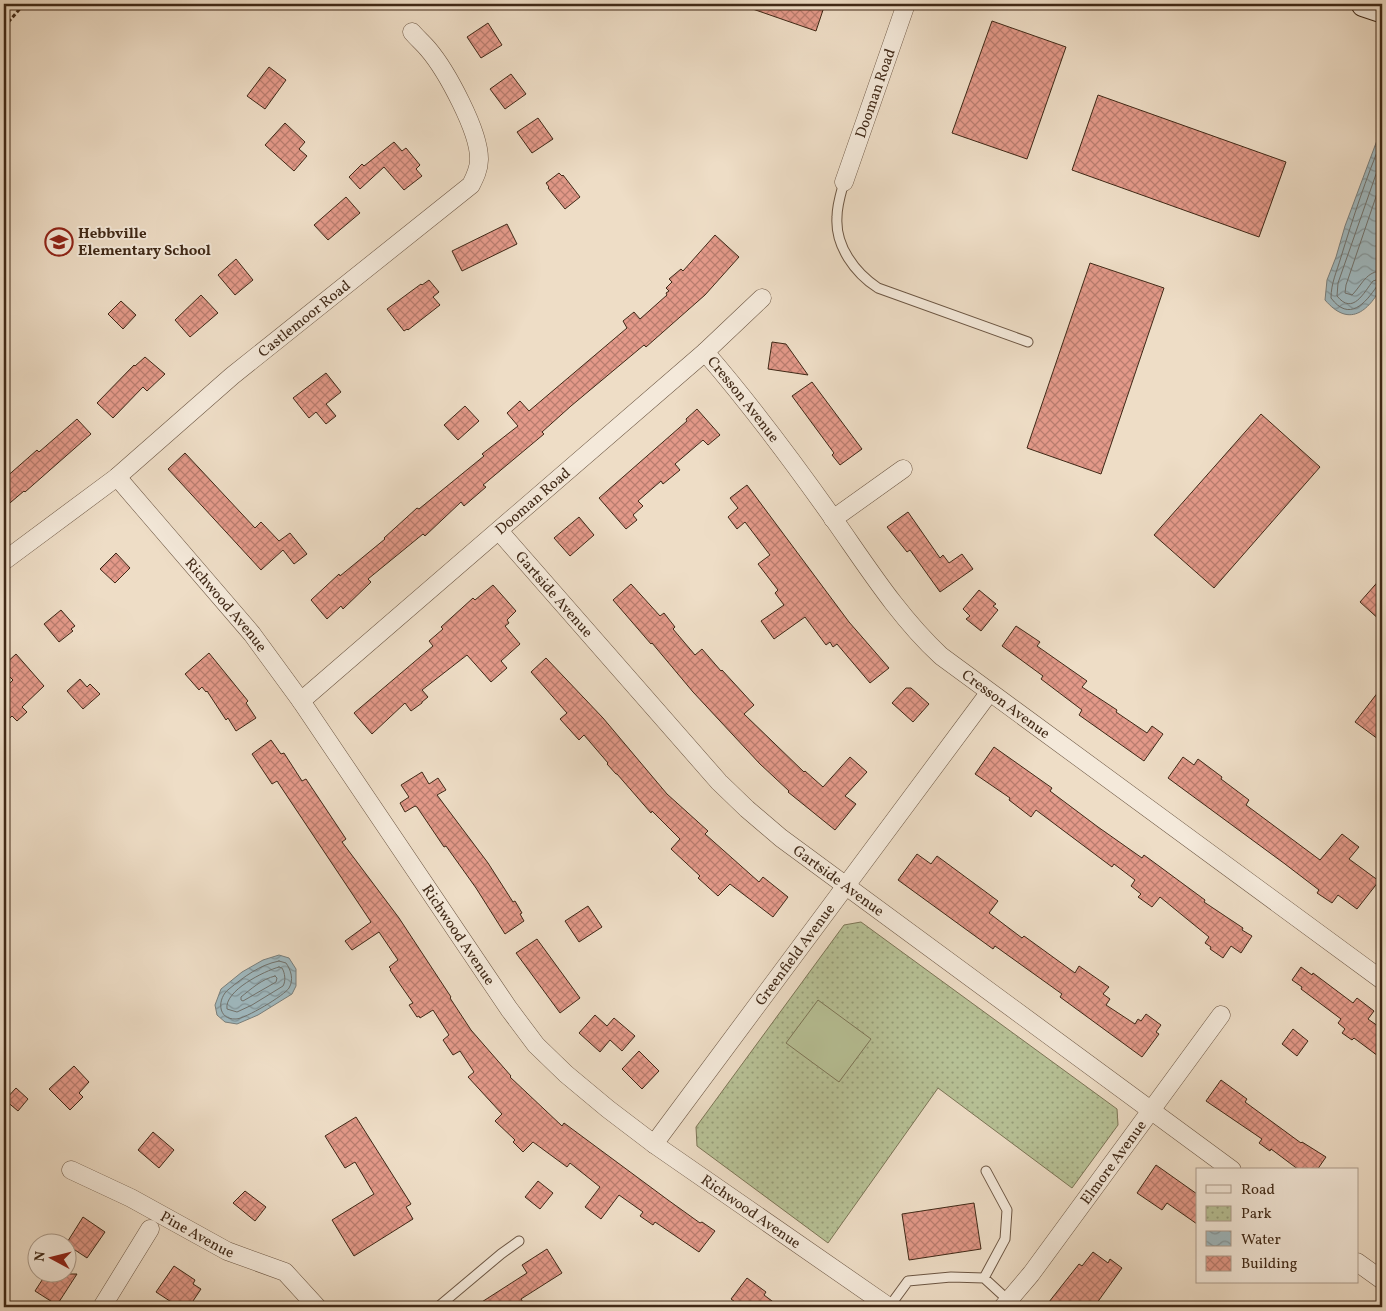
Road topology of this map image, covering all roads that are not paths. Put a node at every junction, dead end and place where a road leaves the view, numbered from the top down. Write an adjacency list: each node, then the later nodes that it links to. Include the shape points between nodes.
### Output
1 (906, 4): 3 (street, Dooman Road)
2 (412, 32): 8 (street, Castlemoor Road, via 440,66 471,123 479,161 471,185 239,370)
3 (844, 182): 5 (lane, via 836,218 840,242 865,280 878,288)
4 (762, 298): 6 (street, Dooman Road)
5 (1028, 342)
6 (705, 352): 9 (street, Cresson Avenue, via 737,389); 10 (street, Dooman Road)
7 (903, 469): 9 (street)
8 (117, 477): 11 (street, Castlemoor Road); 13 (street, Richwood Avenue, via 252,634)
9 (833, 519): 12 (street, Cresson Avenue, via 918,635)
10 (499, 531): 13 (street, Dooman Road); 14 (street, Gartside Avenue, via 719,782 781,838)
11 (4, 562)
12 (989, 693): 14 (street, Greenfield Avenue); 15 (street, Cresson Avenue)
13 (301, 701): 18 (street, Richwood Avenue, via 536,1045 566,1074)
14 (846, 886): 17 (street, Gartside Avenue); 18 (street, Greenfield Avenue)
15 (1382, 980)
16 (1221, 1015): 17 (street, Elmore Avenue)
17 (1151, 1110): 19 (street, Gartside Avenue); 27 (street, Elmore Avenue, via 1032,1274)
18 (654, 1144): 31 (street, Richwood Avenue)
19 (1229, 1168)
20 (71, 1170): 29 (street, Pine Avenue, via 131,1198 227,1251 285,1272)
21 (986, 1171): 25 (lane, via 1007,1210 1005,1239)
22 (150, 1229): 28 (street)
23 (519, 1240): 30 (lane)
24 (1358, 1263): 26 (street)
25 (984, 1278): 27 (lane); 31 (lane, via 908,1281)
26 (1382, 1280)
27 (1006, 1304)
28 (102, 1307)
29 (318, 1307)
30 (438, 1307)
31 (889, 1307)

